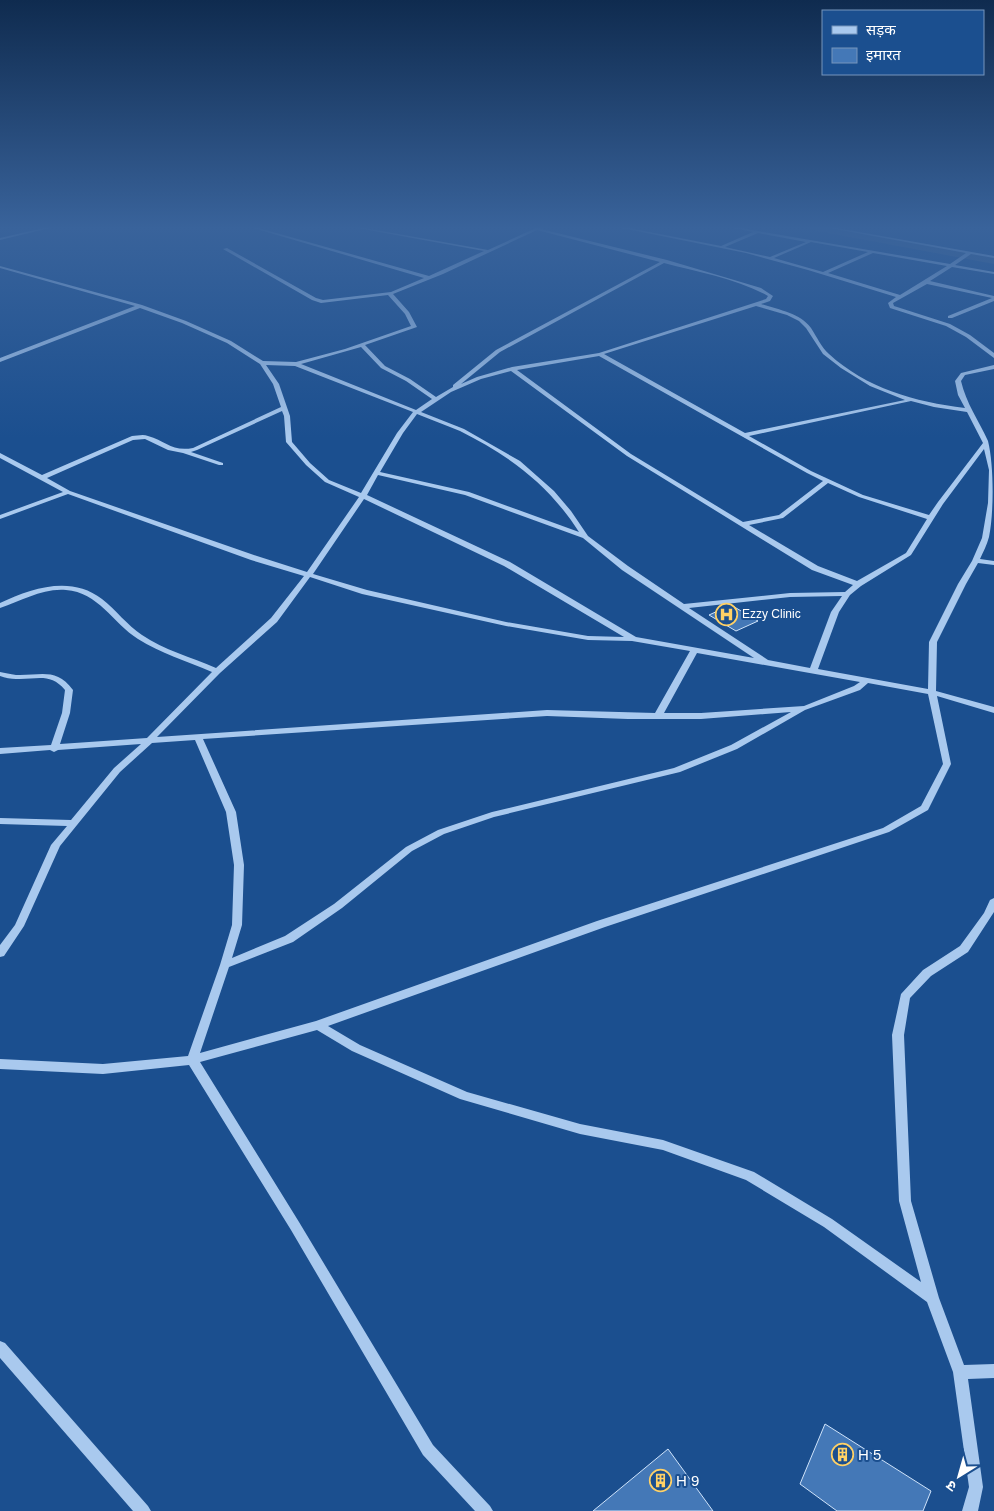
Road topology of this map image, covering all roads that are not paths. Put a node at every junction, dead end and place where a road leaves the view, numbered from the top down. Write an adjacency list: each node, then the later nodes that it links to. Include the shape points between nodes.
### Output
1 (900, 297): 14 (street, via 890,303 892,307 948,325)
2 (110, 298): 10 (street)
3 (311, 298): 4 (street, via 323,302)
4 (358, 298)
5 (393, 298): 12 (street, via 414,327)
6 (597, 298): 20 (street, via 498,351)
7 (770, 298): 9 (street)
8 (994, 298): 11 (street)
9 (756, 304): 13 (street); 22 (street, via 805,323 825,353 853,375 879,390)
10 (140, 306): 15 (street); 16 (street, via 229,342)
11 (950, 317)
12 (362, 345): 17 (street); 21 (street, via 384,367)
13 (600, 354): 19 (street); 26 (street)
14 (994, 356)
15 (0, 360)
16 (262, 363): 17 (street); 23 (street, via 276,384)
17 (296, 364): 25 (street)
18 (994, 367): 24 (street, via 963,374 958,382)
19 (512, 369): 20 (street); 38 (street, via 629,455)
20 (449, 391): 21 (street)
21 (436, 400): 25 (street)
22 (908, 400): 24 (street); 26 (street)
23 (284, 408): 28 (street); 35 (street, via 289,442 308,464 327,481)
24 (968, 410): 27 (street)
25 (416, 412): 31 (street); 39 (street, via 462,430 518,462 552,492)
26 (745, 435): 33 (street)
27 (986, 443): 37 (street); 40 (street, via 992,470 992,503 985,538)
28 (186, 452): 30 (street); 32 (street, via 170,449 146,437 132,438)
29 (0, 455): 32 (street)
30 (221, 464)
31 (377, 473): 35 (street); 39 (street, via 466,493)
32 (42, 477): 34 (street)
33 (828, 480): 37 (street, via 861,496); 38 (street, via 781,517)
34 (68, 492): 36 (street); 42 (street)
35 (363, 496): 42 (street); 47 (street, via 507,564)
36 (0, 517)
37 (931, 518): 43 (street, via 909,554)
38 (741, 524): 43 (street, via 815,568)
39 (585, 537): 46 (street, via 625,568)
40 (976, 561): 41 (street); 54 (street, via 933,642)
41 (994, 563)
42 (308, 575): 47 (street, via 365,592 506,624 588,638); 50 (street, via 274,620)
43 (858, 584): 44 (street)
44 (847, 594): 46 (street, via 790,595); 51 (street, via 835,612)
45 (0, 606): 50 (street, via 16,598 68,586 84,590 141,637)
46 (684, 606): 49 (street)
47 (634, 639): 48 (street)
48 (694, 650): 49 (street); 59 (street)
49 (766, 662): 51 (street)
50 (218, 671): 61 (street)
51 (812, 671): 53 (street)
52 (0, 674): 62 (street, via 55,677 64,681 70,690)
53 (867, 680): 54 (street); 57 (street, via 857,688)
54 (932, 692): 55 (street); 69 (street, via 947,764 925,808 886,830 602,924)
55 (970, 703): 56 (street); 58 (street)
56 (994, 705)
57 (805, 708): 59 (street); 68 (street, via 734,747 677,770 492,815 441,832 409,849 338,906 289,939)
58 (994, 710)
59 (658, 716): 60 (street, via 547,713)
60 (198, 737): 61 (street); 68 (street, via 231,812 239,865 237,925)
61 (149, 741): 62 (street); 65 (street, via 117,770)
62 (54, 748): 63 (street)
63 (0, 752)
64 (0, 821): 65 (street)
65 (75, 823): 67 (street, via 56,845 19,926)
66 (994, 902): 72 (street, via 964,949 927,973 905,997 898,1035 905,1201)
67 (0, 953)
68 (226, 965): 70 (street)
69 (318, 1025): 70 (street); 72 (street, via 356,1048 464,1096 580,1129 663,1145 750,1176 828,1223)
70 (192, 1060): 71 (street, via 103,1069); 77 (street, via 428,1450)
71 (0, 1064)
72 (932, 1298): 75 (street)
73 (0, 1348): 76 (street)
74 (994, 1371): 75 (street)
75 (960, 1372): 78 (street, via 976,1487)
76 (143, 1511)
77 (484, 1511)
78 (970, 1511)

